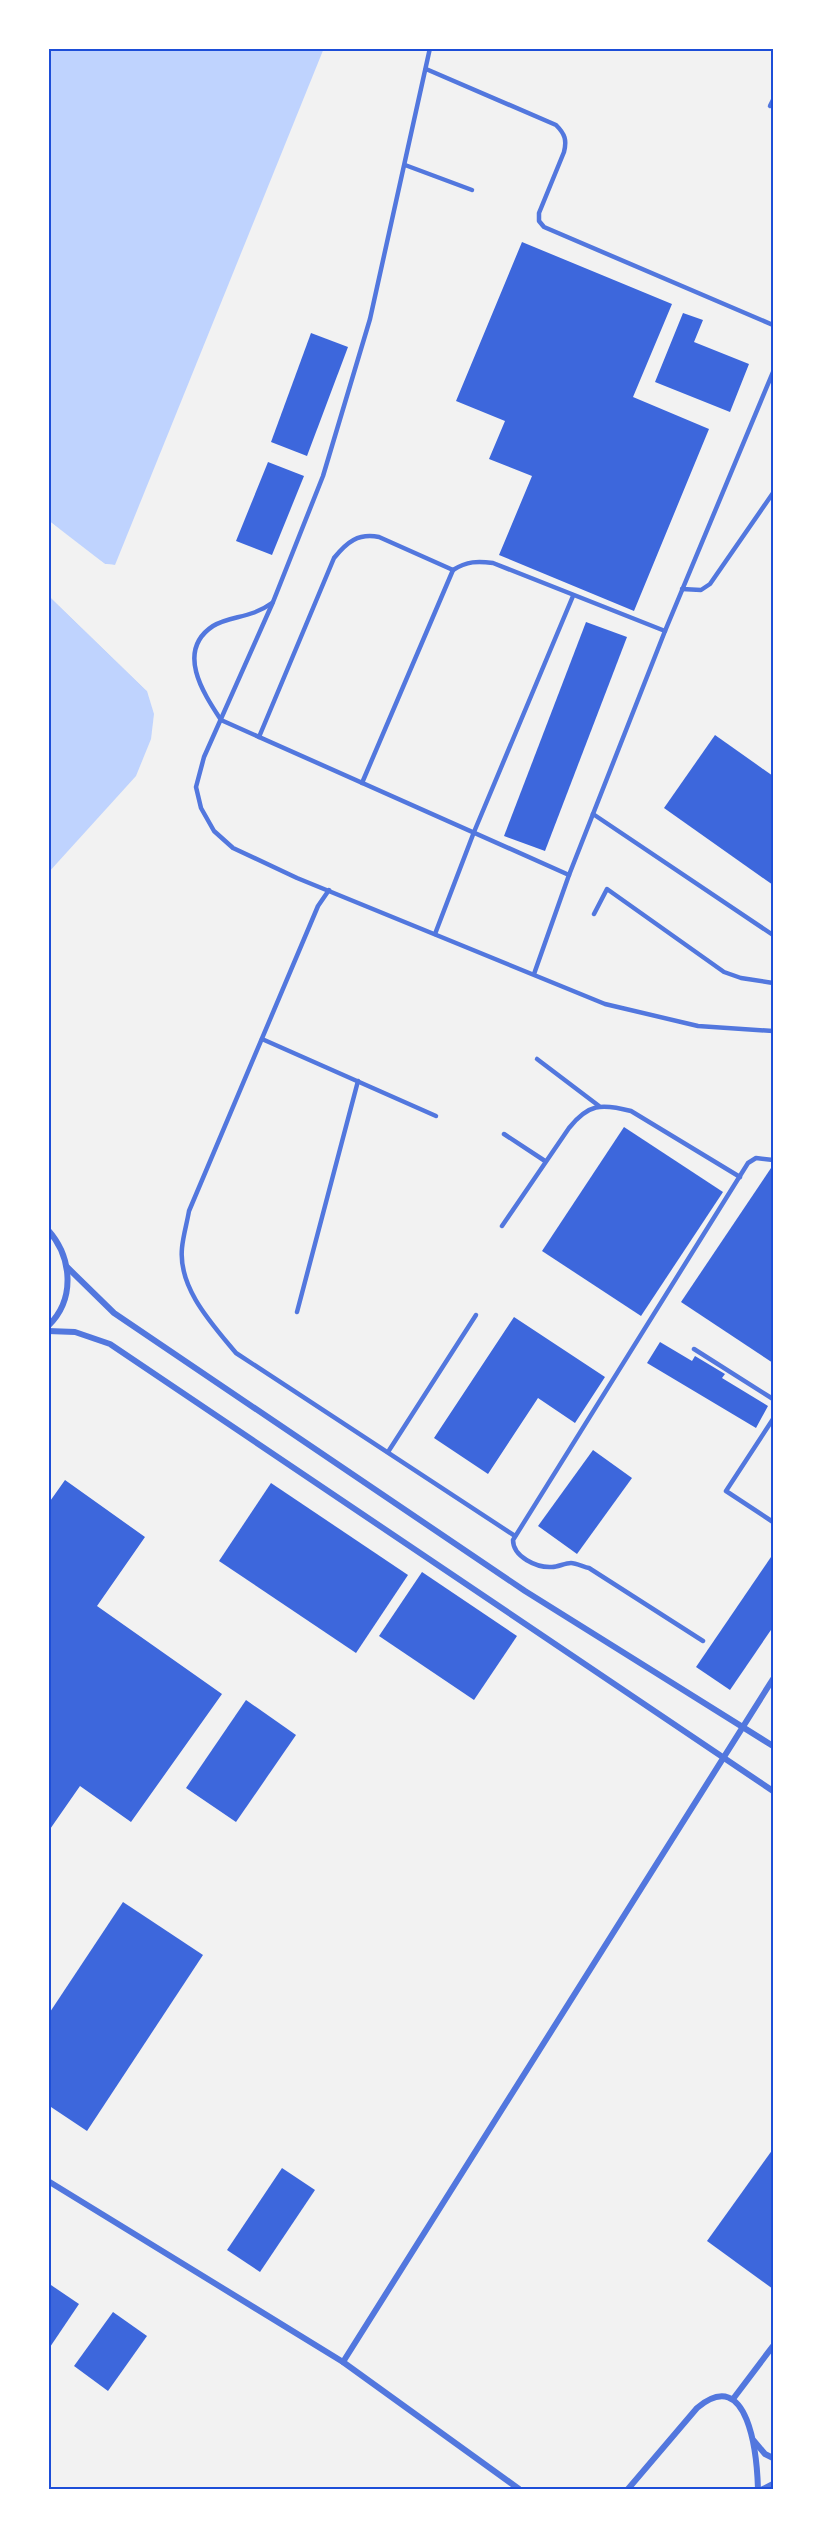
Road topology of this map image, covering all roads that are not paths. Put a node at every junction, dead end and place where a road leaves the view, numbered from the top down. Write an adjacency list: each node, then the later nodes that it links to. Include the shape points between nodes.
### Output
1 (430, 48): 2 (lane)
2 (426, 69): 5 (lane); 7 (lane, via 556,125 564,133 564,152 539,213 544,227)
3 (773, 100): 4 (lane)
4 (770, 106)
5 (405, 165): 6 (lane); 13 (lane, via 370,319 323,476)
6 (472, 190)
7 (773, 325)
8 (773, 372): 11 (lane)
9 (773, 493): 11 (lane, via 710,584 692,592)
10 (453, 570): 12 (lane, via 477,561 493,563); 16 (lane, via 367,534 344,545 334,558); 17 (lane)
11 (682, 588): 14 (lane)
12 (573, 596): 14 (lane); 19 (lane)
13 (273, 602): 15 (lane); 15 (lane, via 250,616 212,627 198,647 194,674)
14 (664, 631): 18 (lane)
15 (221, 720): 16 (lane); 21 (lane, via 196,787 201,808 214,831 233,848)
16 (259, 737): 17 (lane)
17 (362, 783): 19 (lane)
18 (593, 814): 20 (lane); 24 (lane)
19 (474, 832): 20 (lane); 23 (lane)
20 (569, 874): 25 (lane)
21 (329, 890): 23 (lane); 28 (lane, via 318,906)
22 (594, 914): 26 (lane, via 607,889 724,972)
23 (435, 934): 25 (lane)
24 (773, 935)
25 (534, 974): 27 (lane, via 605,1004 698,1026)
26 (773, 983)
27 (773, 1031)
28 (262, 1039): 30 (lane); 47 (lane, via 189,1211 181,1250 189,1287 236,1353)
29 (537, 1059): 31 (lane)
30 (358, 1081): 32 (lane); 40 (lane)
31 (599, 1106): 35 (lane, via 581,1113); 36 (lane, via 631,1111)
32 (436, 1116)
33 (504, 1134): 35 (lane)
34 (773, 1160): 36 (lane, via 756,1158)
35 (545, 1161): 37 (lane)
36 (740, 1177): 49 (lane)
37 (502, 1226)
38 (48, 1230): 39 (street, via 57,1240)
39 (67, 1267): 42 (street, via 64,1302); 52 (street, via 124,1319 525,1592)
40 (297, 1312)
41 (476, 1315): 47 (lane)
42 (48, 1326)
43 (48, 1331): 54 (street, via 75,1332 110,1344)
44 (694, 1349): 45 (lane)
45 (773, 1399)
46 (773, 1419): 48 (lane, via 726,1491)
47 (388, 1452): 49 (lane)
48 (773, 1522)
49 (515, 1536): 50 (lane, via 513,1547 541,1567 570,1563 589,1568)
50 (703, 1641)
51 (773, 1679): 52 (street)
52 (743, 1728): 53 (street); 54 (street)
53 (773, 1746)
54 (723, 1757): 55 (street); 58 (street)
55 (771, 1788)
56 (48, 2181): 58 (street)
57 (773, 2346): 59 (street)
58 (343, 2362): 63 (street)
59 (733, 2399): 60 (street); 64 (street, via 722,2395 697,2408)
60 (751, 2428): 61 (street, via 754,2442); 65 (street)
61 (773, 2457)
62 (773, 2484): 66 (street)
63 (519, 2489)
64 (628, 2489)
65 (758, 2489)
66 (763, 2489)

